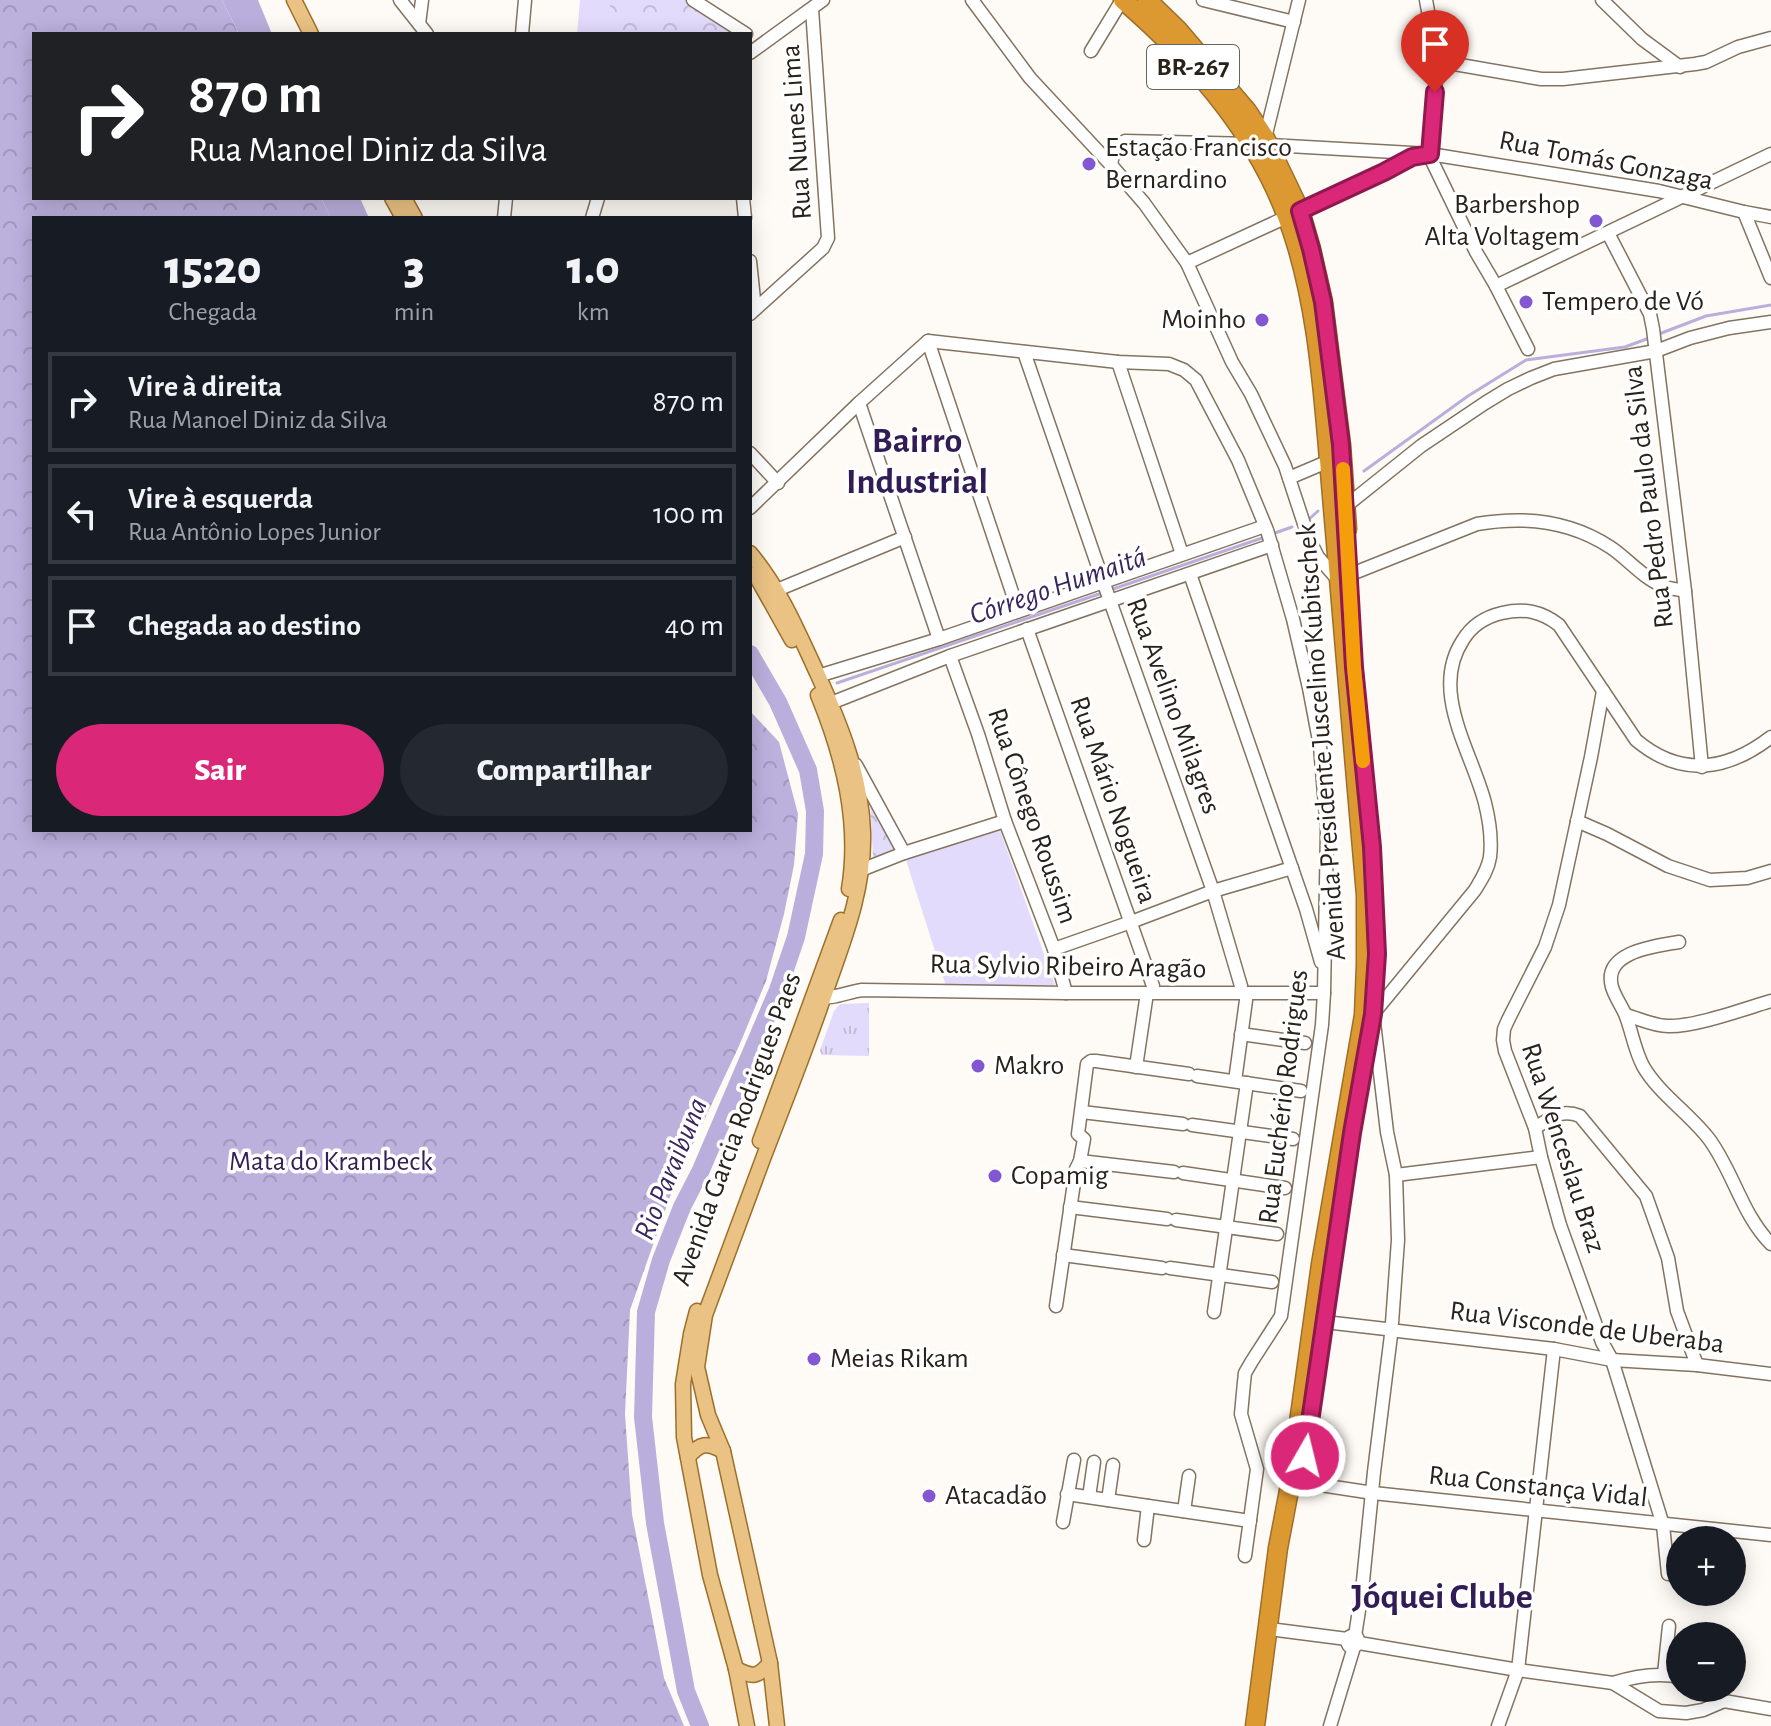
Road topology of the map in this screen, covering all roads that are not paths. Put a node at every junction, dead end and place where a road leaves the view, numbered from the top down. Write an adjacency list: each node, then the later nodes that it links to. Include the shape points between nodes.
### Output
1 (285, 0): 19 (main road)
2 (294, 0): 20 (main road)
3 (400, 0): 18 (street)
4 (422, 0): 18 (street)
5 (525, 0): 21 (street)
6 (693, 0): 22 (street)
7 (823, 0): 16 (street)
8 (972, 0): 32 (street, via 1030,78)
9 (1123, 0): 25 (street); 28 (highway, Avenida Presidente Juscelino Kubitschek / BR-267, via 1196,71 1240,126)
10 (1203, 0): 15 (street)
11 (1299, 0): 17 (street)
12 (1426, 0): 26 (street)
13 (1602, 0): 27 (street)
14 (1151, 2): 28 (highway, Avenida Presidente Juscelino Kubitschek / BR-267, via 1247,111)
15 (1222, 2): 17 (street)
16 (812, 9): 23 (street); 44 (street, Rua Nunes Lima, via 828,238)
17 (1294, 22): 28 (street)
18 (423, 29)
19 (299, 32)
20 (310, 32)
21 (522, 32)
22 (744, 32)
23 (753, 38)
24 (1771, 38): 27 (street)
25 (1091, 51)
26 (1437, 61): 27 (street, via 1541,79); 30 (street)
27 (1680, 67)
28 (1262, 142): 29 (street, Rua Tomás Gonzaga); 32 (street, Rua Tomás Gonzaga, via 1125,141 1113,152); 37 (highway, Avenida Presidente Juscelino Kubitschek / BR-267)
29 (1364, 150): 30 (street, Rua Tomás Gonzaga); 33 (street, via 1377,160)
30 (1430, 154): 33 (street, via 1412,157); 34 (street, Rua Tomás Gonzaga); 43 (street)
31 (1771, 154): 35 (street)
32 (1111, 165): 41 (street)
33 (1374, 177): 37 (street)
34 (1634, 187): 35 (street, Rua Tomás Gonzaga); 38 (street, via 1643,202)
35 (1684, 196): 36 (street, Rua Tomás Gonzaga); 38 (street)
36 (1744, 212): 39 (street, Rua Tomás Gonzaga); 42 (street)
37 (1294, 214): 41 (street); 53 (highway, Avenida Presidente Juscelino Kubitschek / BR-267); 57 (highway, Avenida Presidente Juscelino Kubitschek / BR-267, via 1311,249 1323,302)
38 (1643, 216): 40 (street)
39 (1771, 217)
40 (1608, 233): 43 (street); 46 (street, Rua Pedro Paulo da Silva, via 1650,314)
41 (1187, 263): 54 (street)
42 (1771, 278)
43 (1496, 286): 48 (street)
44 (753, 311)
45 (1771, 322): 46 (street)
46 (1655, 340): 57 (street, via 1554,369 1508,389 1421,446); 69 (street, Rua Pedro Paulo da Silva)
47 (928, 341): 49 (street); 51 (street); 70 (street)
48 (1528, 349)
49 (1024, 352): 50 (street); 68 (street, Rua Avelino Milagres)
50 (1118, 362): 58 (street, Rua Euchério Rodrigues, via 1169,364 1196,380 1238,460); 62 (street)
51 (859, 403): 55 (street); 60 (street)
52 (752, 455): 55 (street)
53 (1329, 461): 54 (street); 59 (highway, Avenida Presidente Juscelino Kubitschek / BR-267)
54 (1289, 478): 61 (street)
55 (778, 483): 56 (street)
56 (752, 506)
57 (1346, 506): 59 (highway, Avenida Presidente Juscelino Kubitschek / BR-267)
58 (1269, 536): 62 (street); 65 (street); 89 (street, Rua Euchério Rodrigues, via 1320,746)
59 (1342, 536): 61 (street, via 1324,545); 66 (highway, Avenida Presidente Juscelino Kubitschek / BR-267)
60 (905, 537): 67 (street); 72 (street)
61 (1309, 539): 66 (street, via 1318,557)
62 (1182, 554): 68 (street)
63 (752, 556): 67 (main road, Avenida Garcia Rodrigues Paes)
64 (752, 570): 74 (main road, Avenida Garcia Rodrigues Paes)
65 (1190, 574): 68 (street); 85 (street)
66 (1344, 578): 69 (street, via 1477,524 1546,522 1582,531 1662,586); 101 (highway, Avenida Presidente Juscelino Kubitschek / BR-267, via 1375,894); 169 (highway, Avenida Presidente Juscelino Kubitschek / BR-267, via 1366,895 1364,1015 1321,1264)
67 (777, 590): 75 (main road, Avenida Garcia Rodrigues Paes)
68 (1107, 591): 70 (street); 71 (street); 88 (street, Rua Avelino Milagres)
69 (1685, 591): 80 (street, Rua Pedro Paulo da Silva)
70 (1018, 610): 72 (street)
71 (1027, 629): 73 (street); 91 (street, Rua Mário Nogueira)
72 (939, 639): 75 (street)
73 (950, 656): 77 (street); 81 (street, Rua Cônego Roussim)
74 (802, 659): 77 (main road); 83 (main road, Avenida Garcia Rodrigues Paes, via 838,748)
75 (818, 676): 77 (main road, Avenida Garcia Rodrigues Paes)
76 (1603, 691): 80 (street, via 1651,753); 82 (street, Rua Wenceslau Braz); 101 (street, via 1559,625 1542,614 1503,613 1485,618 1467,634 1454,654 1451,689 1485,804 1490,857 1475,890)
77 (831, 703): 79 (main road, Avenida Garcia Rodrigues Paes)
78 (1771, 737): 80 (street, via 1740,756)
79 (850, 754): 84 (street, Avenida Garcia Rodrigues Paes); 86 (main road, Avenida Garcia Rodrigues Paes, via 864,833)
80 (1702, 767)
81 (1005, 821): 84 (street); 93 (street, Rua Cônego Roussim)
82 (1577, 821): 87 (street, via 1668,866 1710,880); 111 (street, Rua Wenceslau Braz, via 1545,947 1504,1029 1505,1051)
83 (852, 835): 86 (main road); 99 (main road, Avenida Garcia Rodrigues Paes, via 846,902)
84 (904, 853): 86 (street)
85 (1292, 868): 88 (street); 90 (street)
86 (861, 870): 99 (main road, Avenida Garcia Rodrigues Paes, via 854,909)
87 (1771, 871)
88 (1213, 891): 91 (street); 96 (street, Rua Avelino Milagres)
89 (1326, 908): 90 (street); 94 (street, Rua Euchério Rodrigues)
90 (1306, 909): 94 (street)
91 (1131, 922): 93 (street); 95 (street, Rua Mário Nogueira)
92 (1679, 942): 102 (street, via 1645,948 1618,962 1611,983)
93 (1054, 949): 97 (street, Rua Cônego Roussim)
94 (1324, 973): 98 (street, Rua Euchério Rodrigues)
95 (1150, 989): 96 (street, Rua Sylvio Ribeiro Aragão); 97 (street, Rua Sylvio Ribeiro Aragão); 105 (street)
96 (1244, 990): 98 (street, Rua Sylvio Ribeiro Aragão); 103 (street)
97 (1066, 993): 99 (street, Rua Sylvio Ribeiro Aragão, via 862,990)
98 (1324, 993): 148 (street, Rua Euchério Rodrigues, via 1281,1316 1245,1373 1241,1414 1257,1469)
99 (818, 997): 134 (main road, Avenida Garcia Rodrigues Paes, via 799,1068 705,1315 697,1367); 135 (main road, Avenida Garcia Rodrigues Paes, via 700,1301 683,1384)
100 (1771, 1001): 102 (street, via 1672,1027)
101 (1373, 1014): 106 (highway, Avenida Presidente Juscelino Kubitschek / BR-267); 107 (street)
102 (1626, 1015): 122 (street, via 1645,1069 1709,1139)
103 (1241, 1034): 104 (street); 108 (street)
104 (1305, 1043)
105 (1136, 1067): 108 (street); 110 (street, via 1087,1064)
106 (1361, 1077): 107 (street); 128 (highway, Avenida Presidente Juscelino Kubitschek / BR-267)
107 (1380, 1080): 116 (street)
108 (1241, 1082): 109 (street); 112 (street)
109 (1301, 1091)
110 (1082, 1112): 112 (street); 115 (street)
111 (1535, 1128): 114 (street, Rua Wenceslau Braz); 132 (street, via 1556,1114 1580,1116 1646,1196)
112 (1240, 1131): 113 (street); 117 (street)
113 (1293, 1139)
114 (1541, 1157): 116 (street); 131 (street, Rua Wenceslau Braz, via 1560,1225)
115 (1080, 1161): 117 (street); 119 (street)
116 (1396, 1175): 129 (street)
117 (1233, 1180): 118 (street); 120 (street)
118 (1285, 1188)
119 (1070, 1207): 120 (street); 123 (street)
120 (1226, 1226): 121 (street); 124 (street)
121 (1277, 1234)
122 (1771, 1244)
123 (1063, 1255): 124 (street); 126 (street)
124 (1219, 1274): 125 (street); 127 (street)
125 (1272, 1282)
126 (1056, 1306)
127 (1214, 1312)
128 (1325, 1322): 129 (street, Rua Visconde de Uberaba); 140 (highway, Avenida Presidente Juscelino Kubitschek / BR-267)
129 (1392, 1329): 130 (street, Rua Visconde de Uberaba); 141 (street)
130 (1554, 1349): 131 (street, Rua Visconde de Uberaba); 146 (street)
131 (1612, 1360): 132 (street, Rua Visconde de Uberaba); 150 (street, Rua Wenceslau Braz)
132 (1697, 1365): 133 (street, Rua Visconde de Uberaba)
133 (1771, 1374)
134 (723, 1451): 135 (main road, via 704,1444); 158 (main road, Avenida Garcia Rodrigues Paes)
135 (688, 1457): 159 (main road, Avenida Garcia Rodrigues Paes, via 710,1575)
136 (1074, 1460): 142 (street)
137 (1094, 1462): 143 (street)
138 (1113, 1465): 144 (street)
139 (1189, 1476): 147 (street)
140 (1301, 1482): 141 (street, Rua Constança Vidal); 155 (highway, Avenida Presidente Juscelino Kubitschek / BR-267)
141 (1373, 1493): 146 (street, Rua Constança Vidal); 156 (street)
142 (1067, 1494): 143 (street); 149 (street)
143 (1089, 1497): 144 (street)
144 (1108, 1500): 145 (street)
145 (1148, 1506): 147 (street); 152 (street)
146 (1534, 1510): 150 (street, Rua Constança Vidal); 160 (street)
147 (1184, 1511): 148 (street)
148 (1250, 1521): 154 (street, Rua Euchério Rodrigues)
149 (1063, 1522)
150 (1663, 1525): 151 (street, Rua Constança Vidal); 153 (street, Rua Wenceslau Braz)
151 (1771, 1535)
152 (1144, 1540)
153 (1666, 1554)
154 (1245, 1556)
155 (1277, 1630): 156 (street); 170 (highway, Avenida Presidente Juscelino Kubitschek / BR-267)
156 (1354, 1641): 160 (street); 171 (street)
157 (1666, 1655): 161 (street)
158 (770, 1663): 159 (main road, via 756,1675); 168 (main road, Avenida Garcia Rodrigues Paes)
159 (736, 1669): 167 (main road, Avenida Garcia Rodrigues Paes)
160 (1518, 1670): 162 (street); 172 (street)
161 (1664, 1674): 162 (street)
162 (1613, 1683): 166 (street)
163 (1722, 1702): 166 (street, via 1686,1713)
164 (1730, 1702): 165 (street)
165 (1771, 1709)
166 (1659, 1711): 173 (street)
167 (747, 1726)
168 (777, 1726)
169 (1255, 1726)
170 (1264, 1726)
171 (1330, 1726)
172 (1498, 1726)
173 (1654, 1726)

